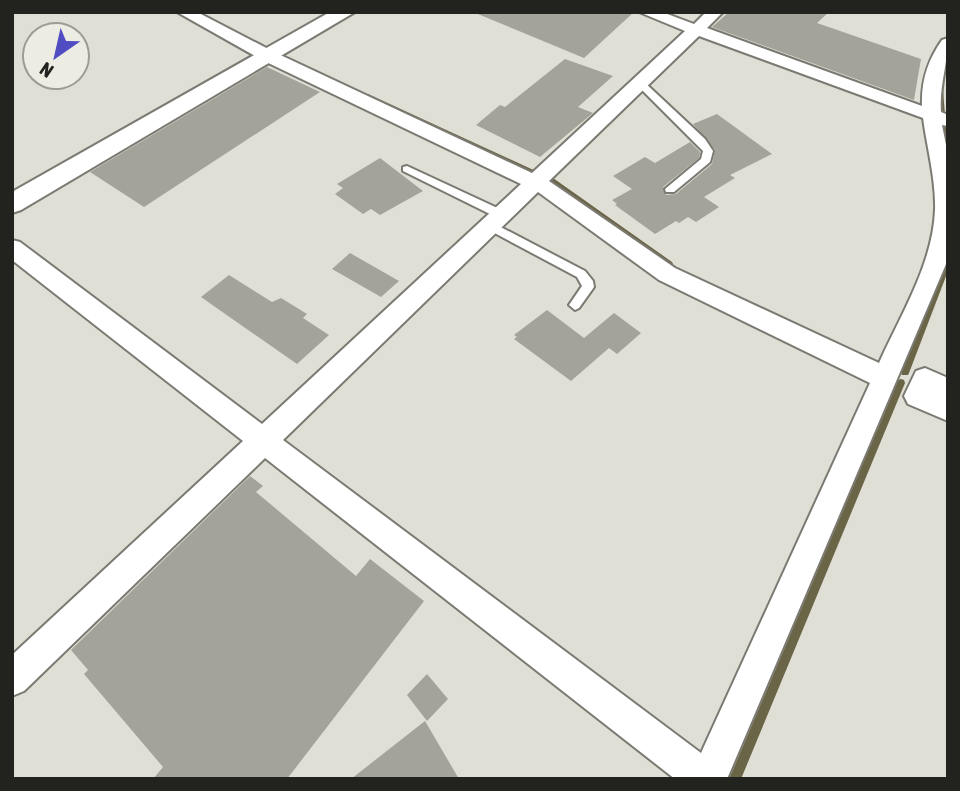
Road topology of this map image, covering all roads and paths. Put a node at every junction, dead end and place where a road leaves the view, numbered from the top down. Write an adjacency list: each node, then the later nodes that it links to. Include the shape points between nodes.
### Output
1 (185, 12): 8 (street)
2 (204, 12): 8 (street)
3 (345, 12): 8 (street)
4 (647, 12): 6 (street)
5 (715, 12): 6 (street)
6 (696, 28): 9 (street); 10 (street)
7 (948, 43): 10 (street, via 934,62)
8 (273, 53): 12 (street); 14 (street)
9 (641, 84): 12 (street); 13 (lane, via 708,151 705,160)
10 (940, 119): 18 (street, via 944,226 935,264)
11 (407, 169): 15 (lane)
12 (541, 178): 15 (street); 18 (street, via 667,274)
13 (670, 189)
14 (12, 204)
15 (497, 220): 17 (lane, via 581,274 588,288); 22 (street)
16 (12, 248): 22 (street)
17 (575, 305)
18 (888, 370): 19 (street); 24 (street)
19 (921, 386): 20 (street, via 925,379); 21 (street, via 917,396)
20 (948, 390)
21 (948, 410)
22 (264, 441): 23 (street); 24 (street)
23 (12, 679)
24 (706, 779)

